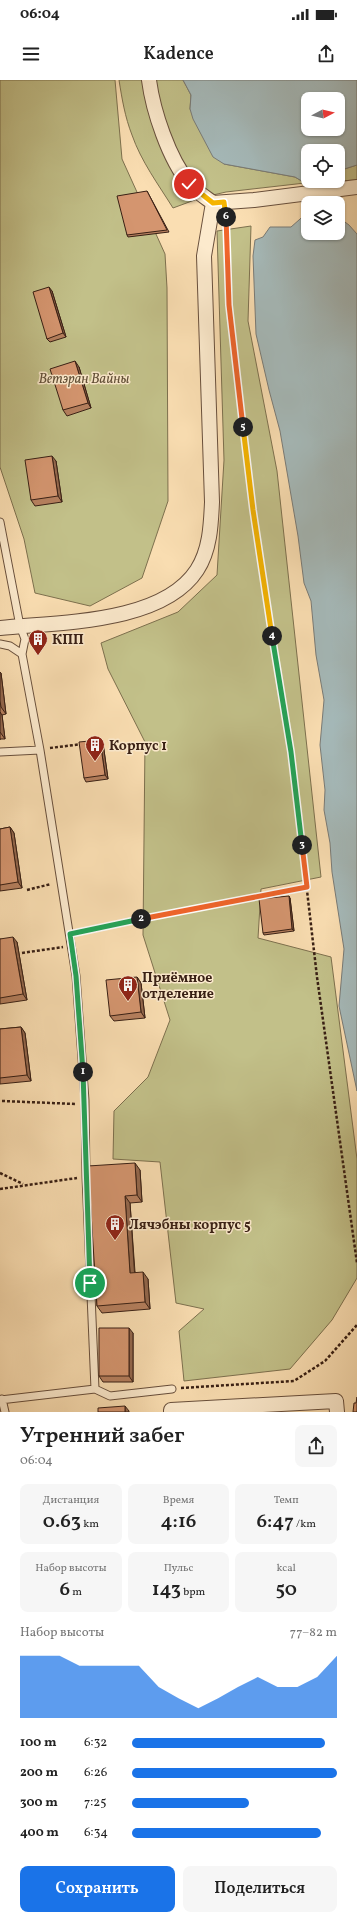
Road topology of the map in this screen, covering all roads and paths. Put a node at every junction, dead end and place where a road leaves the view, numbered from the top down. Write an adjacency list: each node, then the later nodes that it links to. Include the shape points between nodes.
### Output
1 (149, 80): 3 (street, via 158,119 175,161 189,184)
2 (357, 187): 3 (street)
3 (218, 202): 5 (street, via 204,256 212,502 208,540 198,569 188,582 168,598 135,610 106,617); 13 (path, via 253,510 291,752)
4 (0, 522): 5 (lane)
5 (20, 626): 6 (street); 8 (lane, via 25,639)
6 (0, 628)
7 (0, 644): 8 (lane, via 10,646)
8 (22, 654): 10 (lane)
9 (83, 744): 10 (path)
10 (40, 750): 11 (lane); 12 (lane)
11 (0, 752)
12 (61, 882): 14 (path); 15 (lane)
13 (307, 887): 15 (path); 24 (path)
14 (27, 890)
15 (70, 934): 16 (lane)
16 (71, 946): 17 (path); 19 (lane, via 76,976)
17 (22, 953)
18 (2, 1101): 19 (path)
19 (84, 1104): 21 (lane)
20 (0, 1173): 22 (path)
21 (86, 1176): 22 (path); 26 (lane)
22 (23, 1185): 23 (path)
23 (0, 1189)
24 (357, 1263)
25 (357, 1325): 27 (path, via 325,1361 294,1381)
26 (95, 1389): 27 (lane, via 110,1396); 28 (lane)
27 (172, 1389)
28 (1, 1399): 30 (lane)
29 (171, 1411): 31 (street, via 336,1401)
30 (5, 1412)
31 (337, 1412)

